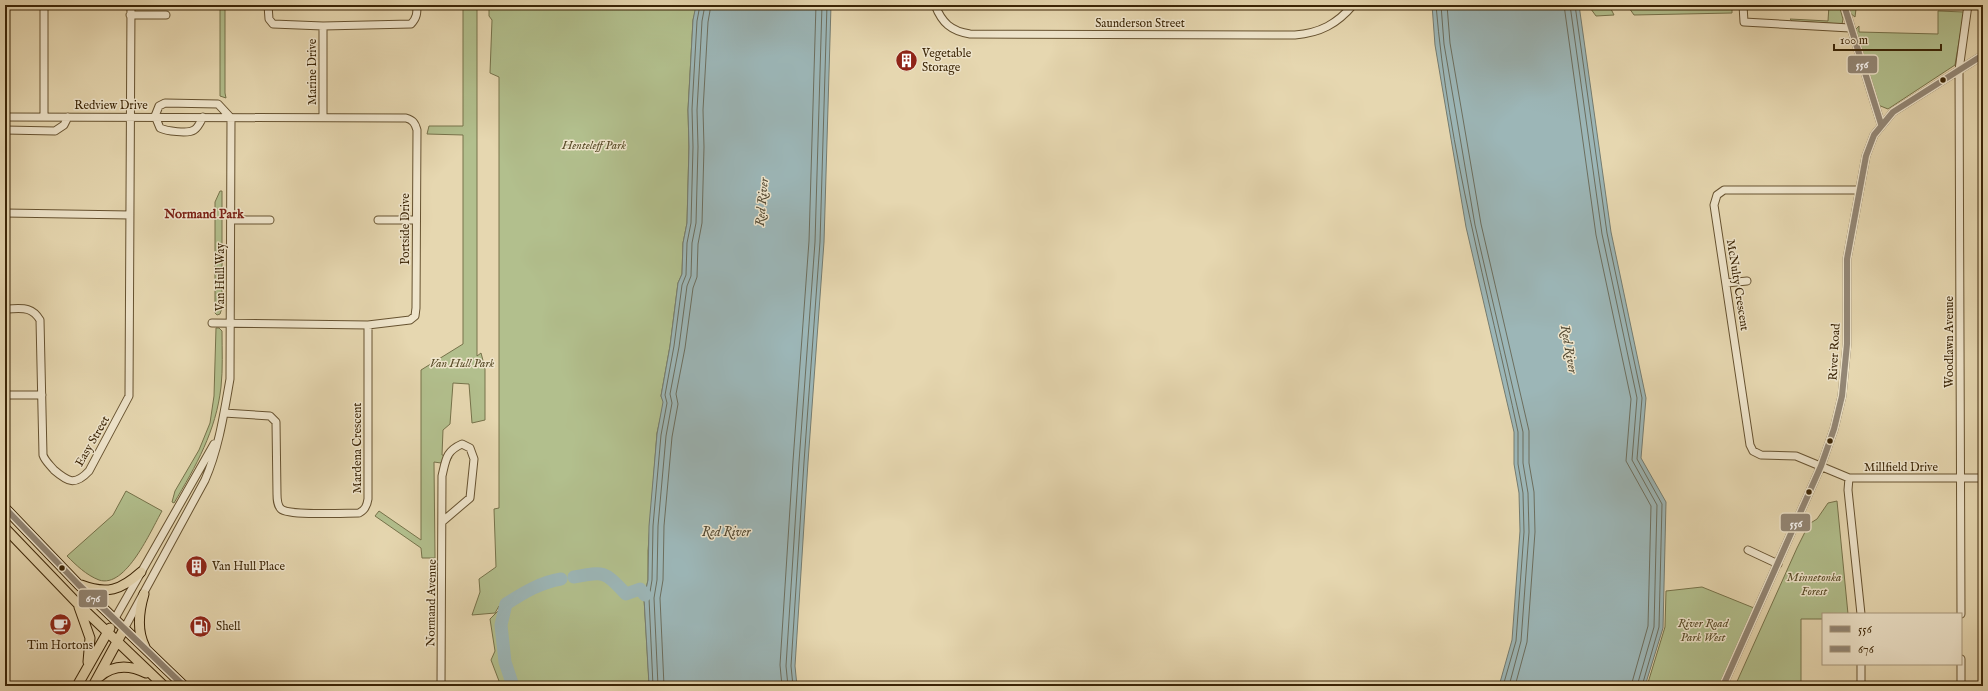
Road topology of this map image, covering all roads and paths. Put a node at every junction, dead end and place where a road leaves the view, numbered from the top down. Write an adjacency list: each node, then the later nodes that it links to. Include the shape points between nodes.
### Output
1 (44, 5): 19 (street)
2 (130, 5): 10 (street, Easy Street)
3 (268, 5): 12 (street, Marine Drive, via 269,19 273,24)
4 (417, 5): 12 (street, Marine Drive, via 417,14 411,24)
5 (935, 5): 6 (street, Saunderson Street, via 940,17 950,27 970,34 1295,35 1320,31 1342,18)
6 (1353, 5)
7 (1743, 5): 13 (street, via 1744,22)
8 (1844, 5): 13 (street)
9 (1968, 5): 15 (street, Woodlawn Avenue)
10 (130, 14): 11 (street); 16 (street, Easy Street)
11 (166, 15)
12 (323, 26): 22 (street, Marine Drive)
13 (1850, 28): 24 (street)
14 (1983, 55): 15 (street, River Road)
15 (1959, 70): 24 (street, River Road, via 1899,108); 45 (street, Woodlawn Avenue)
16 (130, 116): 17 (street, Redview Drive); 20 (street, Redview Drive); 28 (street, Easy Street)
17 (155, 116): 21 (street, Redview Drive); 21 (street, Redview Drive, via 160,128 168,132 191,132); 23 (street, Redview Drive, via 159,106 165,104 218,104)
18 (5, 117): 19 (street, Redview Drive)
19 (44, 117): 20 (street, Redview Drive)
20 (68, 117): 25 (street, Redview Drive, via 64,125 55,131)
21 (203, 117): 23 (street, Redview Drive)
22 (323, 117): 23 (street, Portside Drive); 32 (street, Portside Drive, via 406,118 416,124)
23 (231, 118): 29 (street, Van Hull Way)
24 (1881, 124): 26 (street, River Road, via 1869,145)
25 (5, 130)
26 (1859, 190): 34 (street, McNulty Crescent, via 1720,192 1714,205); 43 (street, River Road, via 1847,259 1847,344 1842,396)
27 (5, 213): 28 (street)
28 (130, 214): 40 (street, Easy Street, via 129,396 89,471 78,480 63,478 44,458)
29 (231, 220): 30 (street); 37 (street, Van Hull Way)
30 (270, 220)
31 (378, 220): 32 (street)
32 (416, 220): 38 (street, Portside Drive, via 415,316 405,322)
33 (1747, 280): 34 (street)
34 (1727, 283): 43 (street, McNulty Crescent, via 1750,445 1753,451 1761,455 1796,456)
35 (5, 309): 40 (street, Easy Street, via 30,309 40,320)
36 (212, 322): 37 (street, Portside Drive)
37 (231, 322): 38 (street, Portside Drive); 41 (street, Van Hull Way, via 230,379)
38 (368, 325): 41 (street, Mardena Crescent, via 368,499 366,508 362,511 292,513 281,509 278,506 277,494 276,422 270,416)
39 (5, 395): 40 (street)
40 (42, 395)
41 (224, 413): 42 (street, Van Hull Way)
42 (219, 435): 50 (street, Van Hull Way); 51 (street, Van Hull Way, via 210,468)
43 (1821, 466): 44 (street, Millfield Drive); 53 (street, River Road)
44 (1849, 478): 45 (street, Millfield Drive); 58 (street, via 1848,490)
45 (1959, 478): 46 (street, Millfield Drive); 59 (street, Woodlawn Avenue)
46 (1983, 478)
47 (5, 508): 55 (main road)
48 (443, 521): 48 (street, Normand Avenue, via 470,498 474,460 470,448 462,444 452,448 446,458 442,476); 73 (street, Normand Avenue)
49 (5, 528): 57 (main road)
50 (162, 535): 51 (street); 54 (street, Van Hull Way)
51 (171, 544): 56 (street, Van Hull Way)
52 (1748, 550): 53 (street)
53 (1778, 564): 74 (street, River Road)
54 (141, 572): 55 (main road, via 128,584 117,589 98,590); 60 (street, Van Hull Way)
55 (78, 584): 60 (main road)
56 (144, 594): 61 (street, Van Hull Way); 64 (main road, via 139,624)
57 (78, 604): 62 (main road); 67 (main road, via 90,638)
58 (1861, 613)
59 (1961, 613)
60 (114, 620): 61 (main road); 62 (main road)
61 (124, 629): 63 (main road); 64 (main road)
62 (107, 632): 63 (main road); 67 (main road)
63 (118, 642): 68 (main road); 69 (main road)
64 (147, 652): 72 (main road)
65 (1861, 665): 75 (street)
66 (1961, 665): 76 (street)
67 (88, 668): 70 (main road)
68 (151, 675): 69 (main road, via 124,666 107,671); 71 (main road)
69 (95, 683)
70 (77, 686)
71 (164, 686)
72 (184, 686)
73 (441, 686)
74 (1723, 686)
75 (1861, 686)
76 (1961, 686)

